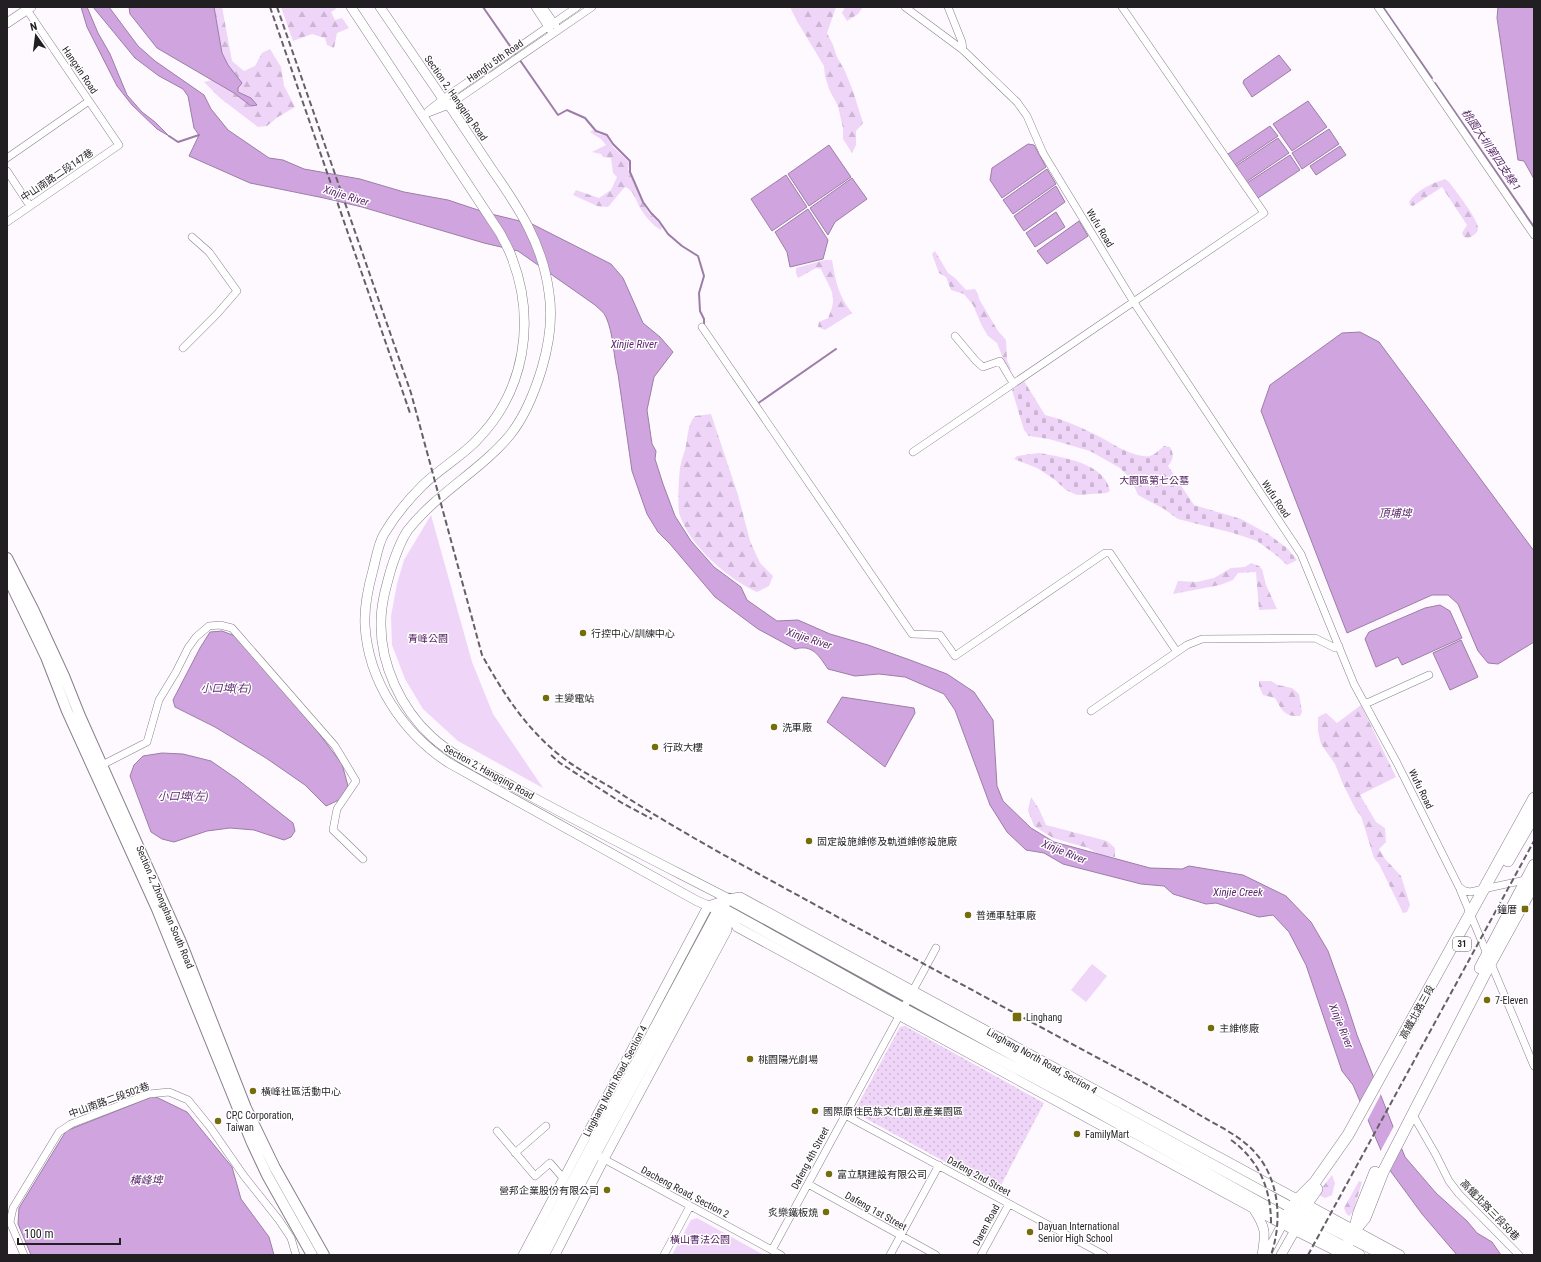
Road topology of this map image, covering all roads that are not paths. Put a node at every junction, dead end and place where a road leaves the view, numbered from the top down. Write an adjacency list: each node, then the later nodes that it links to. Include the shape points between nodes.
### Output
1 (351, 7): 18 (street)
2 (380, 7): 17 (street, Section 2, Hangqing Road)
3 (535, 7): 13 (street)
4 (543, 7): 13 (street)
5 (577, 7): 13 (street, Hangfu 5th Road)
6 (592, 7): 14 (street, Hangfu 5th Road)
7 (905, 7): 15 (street, Wufu Road)
8 (948, 7): 15 (street)
9 (1122, 7): 26 (street, via 1264,213)
10 (1378, 7): 24 (street)
11 (28, 8): 12 (street); 16 (street, Hangxin Road)
12 (7, 23)
13 (551, 25): 14 (street); 17 (street, Hangfu 5th Road)
14 (556, 32): 17 (street, Hangfu 5th Road)
15 (963, 50): 26 (street, Wufu Road, via 1017,102 1027,116 1043,153)
16 (89, 101): 19 (street, Hangxin Road); 20 (street)
17 (446, 102): 18 (street, Hangfu 5th Road); 47 (street, Section 2, Hangqing Road, via 514,201 534,237 550,294 548,348 532,398 521,420 489,456 429,506 406,533 393,561 384,590 381,623 384,654 395,685 410,713 430,736 443,746 541,802)
18 (423, 116): 48 (street, Section 2, Hangqing Road, via 500,233 512,258 522,296 525,333 517,376 495,419 478,440 423,485 383,536 369,585 365,625 379,684 400,719 425,746 449,764)
19 (119, 145): 22 (street, 中山南路二段147巷)
20 (7, 158)
21 (7, 171): 22 (street)
22 (30, 206): 23 (street, 中山南路二段147巷)
23 (7, 222)
24 (1534, 235)
25 (192, 236): 29 (street, via 209,252 237,291)
26 (1133, 301): 30 (street); 34 (street, Wufu Road, via 1301,554)
27 (702, 326): 35 (street, via 912,634 940,635 955,656 1098,557 1110,553)
28 (955, 336): 30 (street, via 983,367 1000,361)
29 (183, 348)
30 (1013, 383): 31 (street)
31 (913, 452)
32 (7, 558): 39 (main road, Section 2, Zhongshan South Road, via 57,661)
33 (7, 576): 53 (main road, Section 2, Zhongshan South Road, via 46,657 67,711)
34 (1339, 646): 35 (street, via 1335,648 1315,638 1202,639); 37 (street, Wufu Road)
35 (1177, 652): 38 (street)
36 (1430, 675): 37 (street)
37 (1365, 704): 45 (street, Wufu Road)
38 (1091, 711)
39 (102, 765): 42 (street, via 147,742 159,700 196,638 209,626 232,628 335,746 356,781 337,809 333,830); 53 (main road, Section 2, Zhongshan South Road)
40 (1534, 798): 46 (main road, 高鐵北路三段)
41 (1534, 816): 46 (main road, 高鐵北路三段)
42 (363, 859)
43 (1534, 865): 44 (main road)
44 (1531, 880): 46 (street); 55 (main road)
45 (1458, 887): 46 (street, via 1470,892); 50 (street, Wufu Road)
46 (1489, 888): 50 (main road, 高鐵北路三段)
47 (729, 899): 48 (main road, Linghang North Road, Section 4); 49 (street, Linghang North Road, Section 4); 56 (main road, Linghang North Road, Section 4)
48 (713, 908): 49 (street, Linghang North Road, Section 4); 64 (main road, Linghang North Road, Section 4)
49 (728, 911): 51 (street); 52 (street, Linghang North Road, Section 4); 57 (main road, Linghang North Road, Section 4); 64 (main road, Linghang North Road, Section 4)
50 (1472, 920): 55 (street, Wufu Road); 71 (main road, 高鐵北路三段, via 1363,1116 1315,1182)
51 (737, 927): 52 (street); 57 (street, Linghang North Road, Section 4)
52 (727, 930): 64 (street, Linghang North Road, Section 4)
53 (172, 934): 78 (main road, Section 2, Zhongshan South Road, via 252,1142 267,1175); 79 (main road, Section 2, Zhongshan South Road, via 246,1108 275,1168)
54 (936, 948): 56 (street, Dafeng 4th Street)
55 (1489, 959): 58 (street, Wufu Road); 60 (main road, via 1429,1072)
56 (910, 994): 57 (street, Dafeng 4th Street); 71 (main road, Linghang North Road, Section 4)
57 (901, 1012): 59 (street, Dafeng 4th Street); 70 (street, Linghang North Road, Section 4); 71 (main road, Linghang North Road, Section 4)
58 (1534, 1066)
59 (845, 1115): 65 (street, Dafeng 2nd Street); 67 (street, Dafeng 4th Street)
60 (1409, 1117): 72 (main road, via 1359,1212); 96 (street, 高鐵北路三段50巷, via 1436,1154 1449,1181 1459,1194)
61 (546, 1126): 63 (street)
62 (497, 1131): 63 (street)
63 (515, 1153): 66 (street, via 535,1176 550,1163)
64 (592, 1153): 66 (street, Linghang North Road, Section 4); 69 (street, Dacheng Road, Section 2); 81 (main road, Linghang North Road, Section 4); 82 (main road, Linghang North Road, Section 4); 83 (street, Linghang North Road, Section 4)
65 (939, 1166): 68 (street, Dafeng 2nd Street); 73 (street)
66 (564, 1179): 80 (street, Linghang North Road, Section 4)
67 (808, 1184): 73 (street, Dafeng 1st Street); 74 (street, Dafeng 4th Street)
68 (1009, 1204): 88 (street, Daren Road); 89 (street, Dafeng 2nd Street)
69 (690, 1206): 74 (street, Dacheng Road, Section 2); 84 (street)
70 (1252, 1207): 71 (street, Linghang North Road, Section 4); 90 (street, via 1261,1220 1266,1234)
71 (1295, 1215): 72 (main road, Linghang North Road, Section 4); 75 (main road, Linghang North Road, Section 4); 91 (street); 92 (street)
72 (1353, 1234): 75 (main road); 94 (main road, Linghang North Road, Section 4); 95 (street)
73 (901, 1236): 86 (street); 87 (street, Dafeng 1st Street)
74 (772, 1250): 85 (street, Dacheng Road, Section 2)
75 (1343, 1253): 93 (main road, Linghang North Road, Section 4)
76 (24, 1255): 77 (street, 中山南路二段502巷, via 10,1222 13,1208 58,1132 71,1124 149,1094 169,1092 188,1100 210,1127 279,1220 291,1238)
77 (296, 1255)
78 (312, 1255)
79 (324, 1255)
80 (523, 1255)
81 (533, 1255)
82 (544, 1255)
83 (555, 1255)
84 (664, 1255)
85 (780, 1255)
86 (890, 1255)
87 (936, 1255)
88 (981, 1255)
89 (1104, 1255)
90 (1262, 1255)
91 (1266, 1255)
92 (1281, 1255)
93 (1360, 1255)
94 (1385, 1255)
95 (1400, 1255)
96 (1519, 1255)

